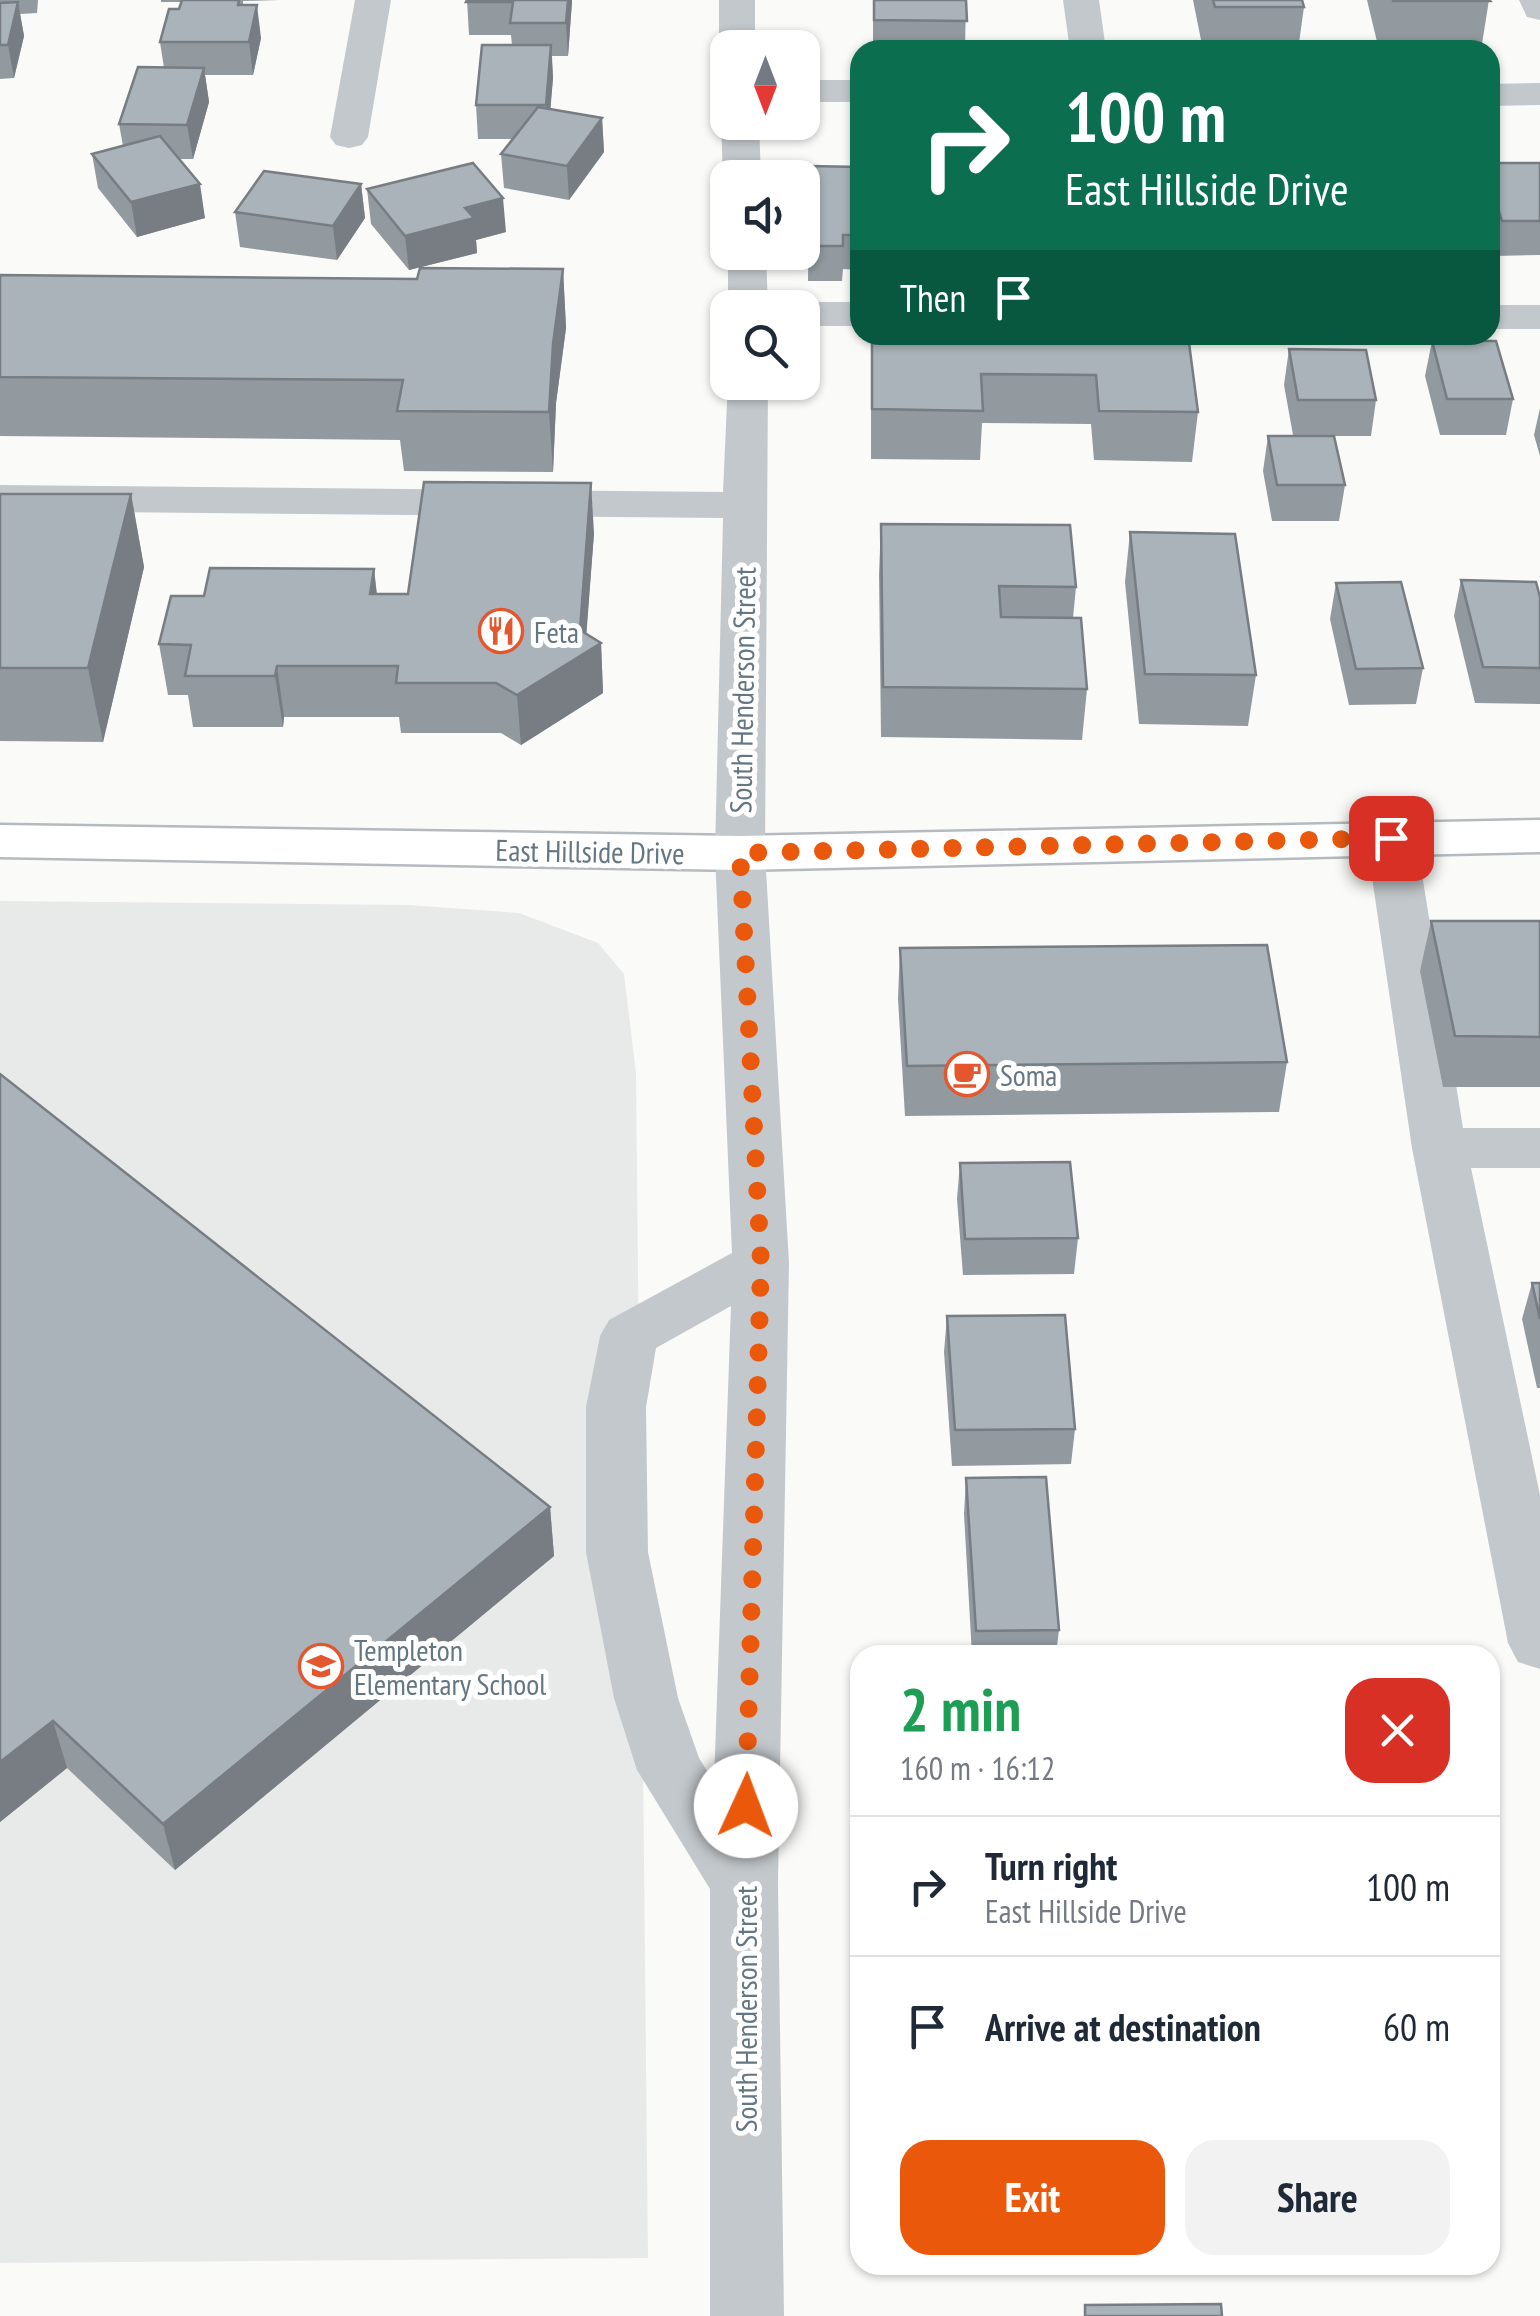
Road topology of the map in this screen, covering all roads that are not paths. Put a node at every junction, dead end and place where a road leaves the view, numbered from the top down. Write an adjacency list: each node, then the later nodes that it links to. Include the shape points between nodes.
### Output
1 (373, 0): 12 (street)
2 (736, 0): 6 (street)
3 (1081, 0): 7 (street)
4 (1536, 0): 5 (street)
5 (1540, 8)
6 (737, 30)
7 (1087, 40)
8 (820, 91): 9 (street)
9 (850, 91)
10 (1540, 94): 11 (street)
11 (1500, 95)
12 (349, 137)
13 (820, 314): 14 (street)
14 (850, 314)
15 (1500, 317): 16 (street)
16 (1540, 318)
17 (747, 400): 19 (street, South Henderson Street)
18 (0, 498): 19 (street)
19 (744, 505): 23 (street, South Henderson Street)
20 (1540, 836): 21 (main road, East Hillside Drive)
21 (1391, 838): 23 (main road, East Hillside Drive); 24 (street)
22 (0, 841): 23 (main road, East Hillside Drive)
23 (740, 853): 26 (street, South Henderson Street)
24 (1439, 1148): 25 (street); 27 (street)
25 (1540, 1148)
26 (761, 1263): 28 (street, South Henderson Street); 28 (street, via 629,1336 616,1406 617,1552 646,1698 670,1770)
27 (1540, 1642)
28 (744, 1883): 29 (street, South Henderson Street)
29 (747, 2316)

